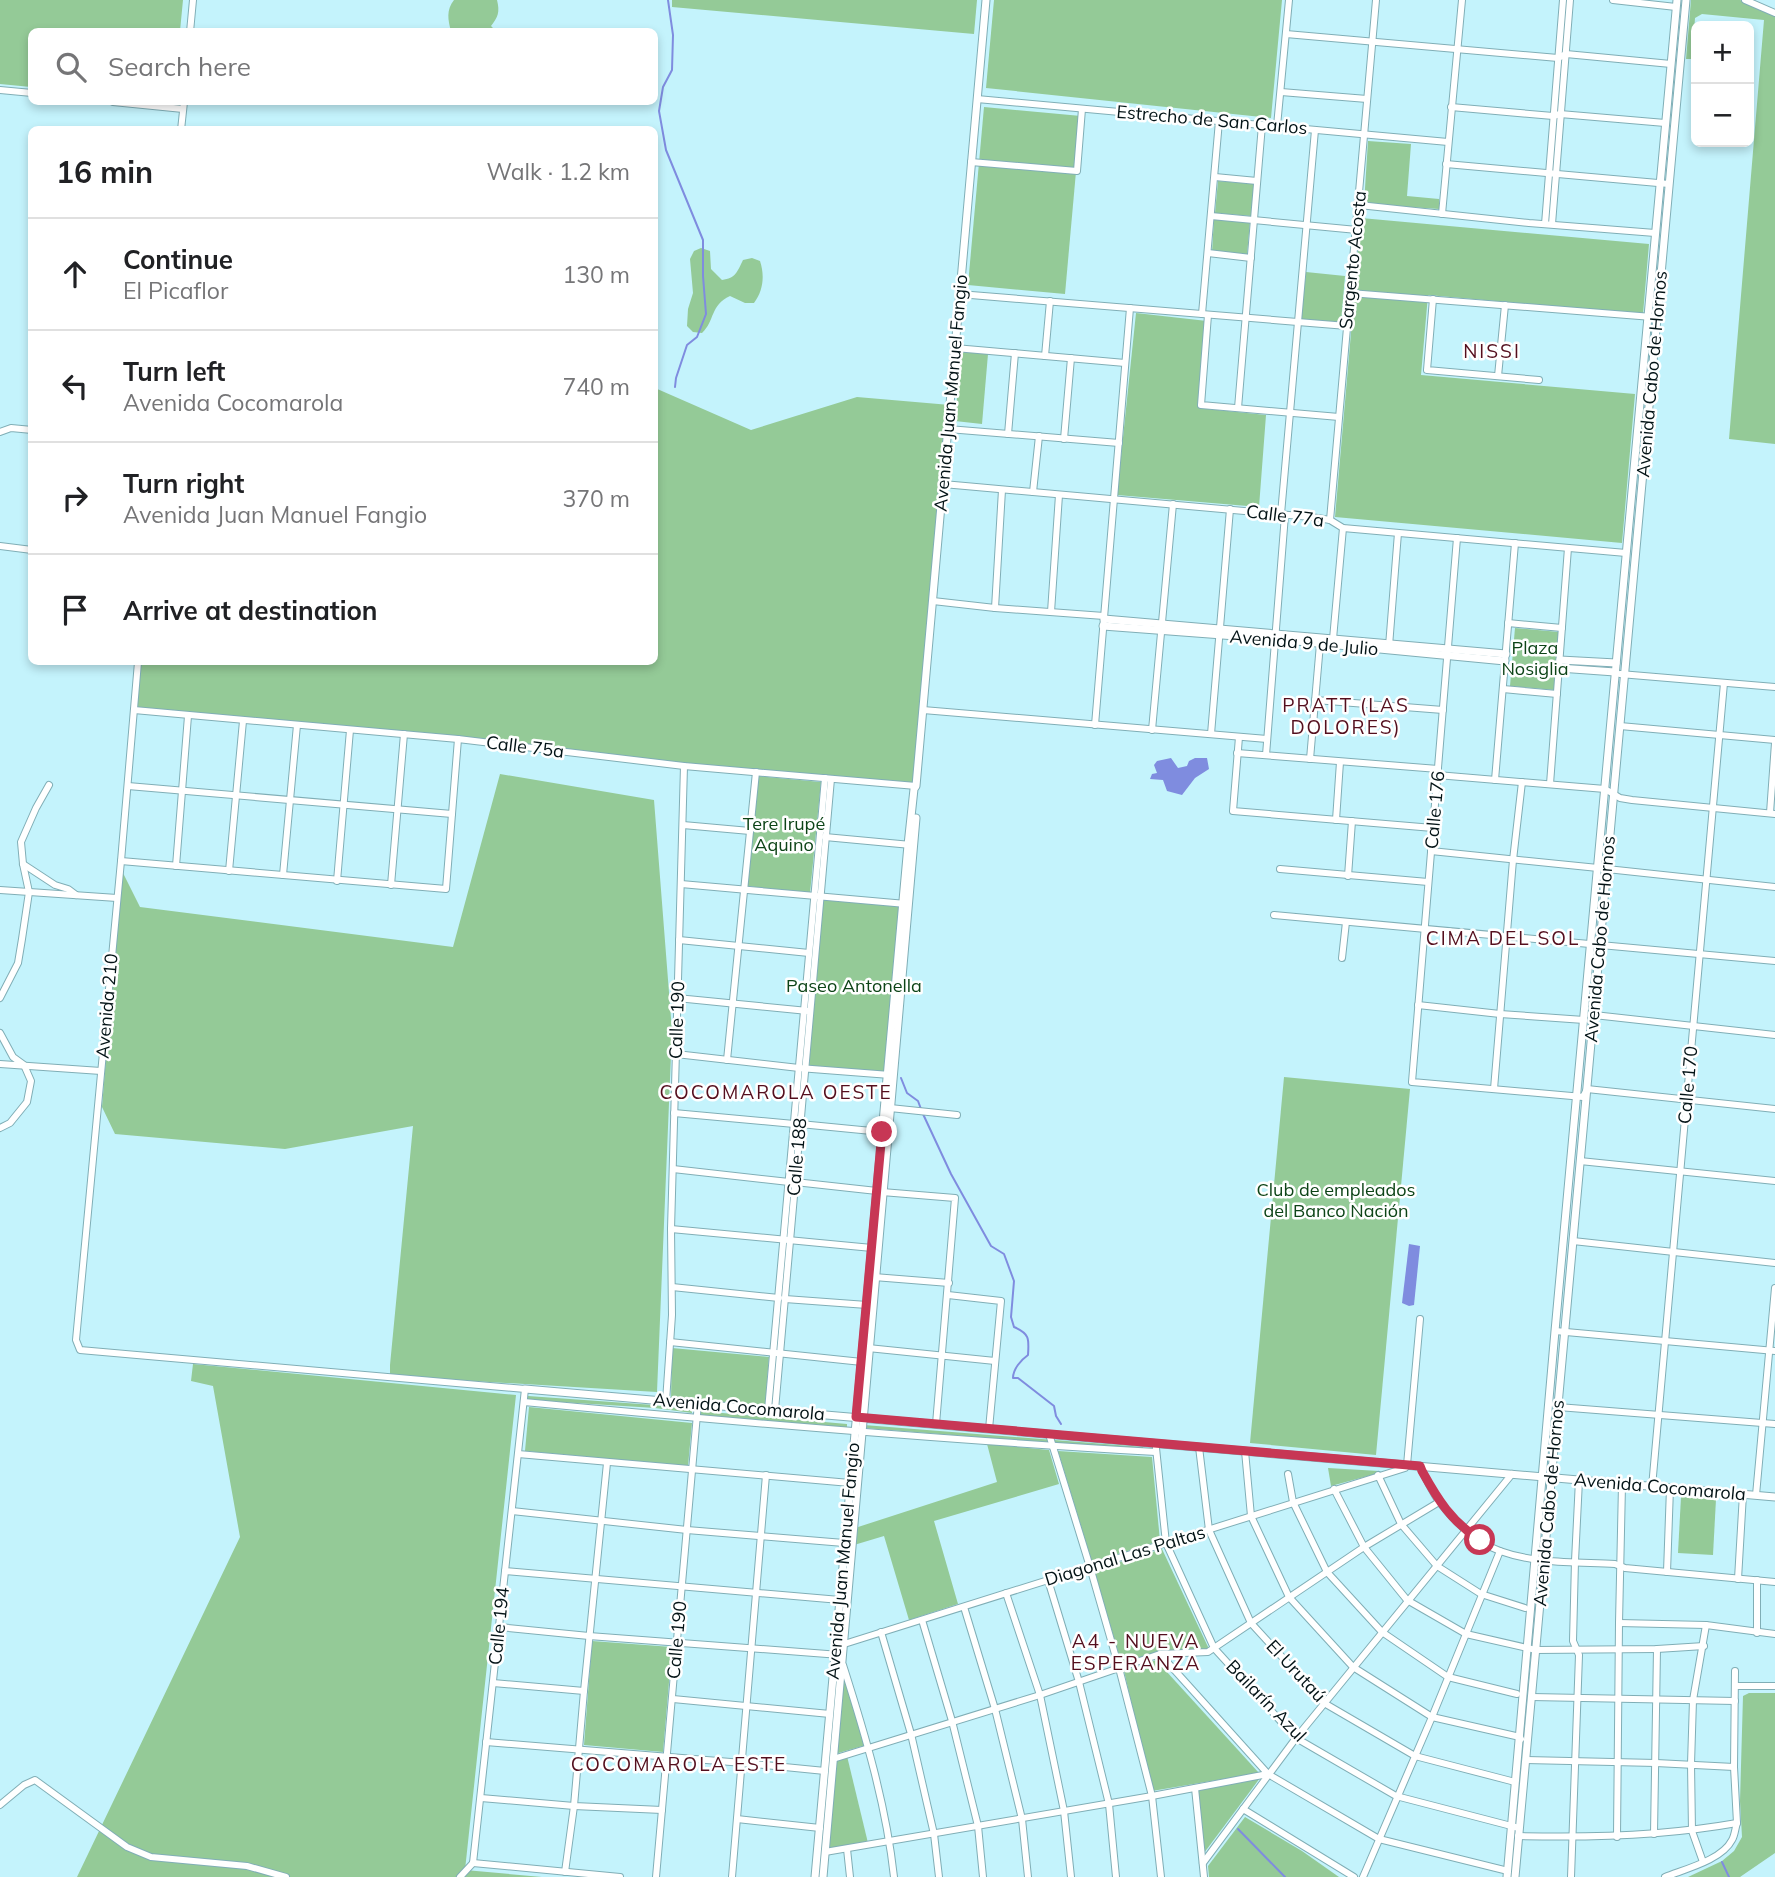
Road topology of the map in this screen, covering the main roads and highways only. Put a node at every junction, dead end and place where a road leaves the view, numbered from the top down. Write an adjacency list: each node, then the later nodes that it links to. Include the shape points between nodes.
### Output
1 (985, 0): 12 (main road, Avenida Juan Manuel Fangio)
2 (1686, 0): 10 (main road, Avenida Cabo de Hornos, via 1614,794)
3 (1676, 4): 9 (main road, Avenida Cabo de Hornos)
4 (1104, 620): 5 (main road, Avenida 9 de Julio)
5 (1275, 636): 6 (main road, Avenida 9 de Julio); 6 (main road, Avenida 9 de Julio, via 1320,644)
6 (1389, 647): 7 (main road, Avenida 9 de Julio)
7 (1505, 658)
8 (1560, 664): 9 (main road)
9 (1615, 669): 10 (main road, Avenida Cabo de Hornos)
10 (1602, 868): 11 (main road, Avenida Cabo de Hornos)
11 (1595, 945): 17 (main road, Avenida Cabo de Hornos, via 1555,1331); 17 (main road, Avenida Cabo de Hornos, via 1594,1015 1558,1407)
12 (890, 1075): 13 (main road, Avenida Juan Manuel Fangio); 13 (main road, Avenida Juan Manuel Fangio)
13 (880, 1191): 15 (main road, Avenida Juan Manuel Fangio); 15 (main road, Avenida Juan Manuel Fangio)
14 (525, 1388): 15 (main road, Avenida Cocomarola)
15 (859, 1417): 16 (main road, Avenida Juan Manuel Fangio); 17 (main road, Avenida Cocomarola, via 1156,1447)
16 (858, 1431): 19 (main road, Avenida Juan Manuel Fangio); 19 (main road, Avenida Juan Manuel Fangio, via 839,1600)
17 (1547, 1477): 18 (main road, Avenida Cocomarola); 21 (main road, Avenida Cabo de Hornos, via 1532,1697); 21 (main road, Avenida Cabo de Hornos, via 1515,1782)
18 (1775, 1497)
19 (839, 1645): 20 (main road, Avenida Juan Manuel Fangio)
20 (839, 1657): 23 (main road, Avenida Juan Manuel Fangio); 24 (main road, Avenida Juan Manuel Fangio)
21 (1516, 1830): 22 (main road, Avenida Cabo de Hornos); 25 (main road, Avenida Cabo de Hornos)
22 (1507, 1874)
23 (815, 1877)
24 (823, 1877)
25 (1515, 1877)

